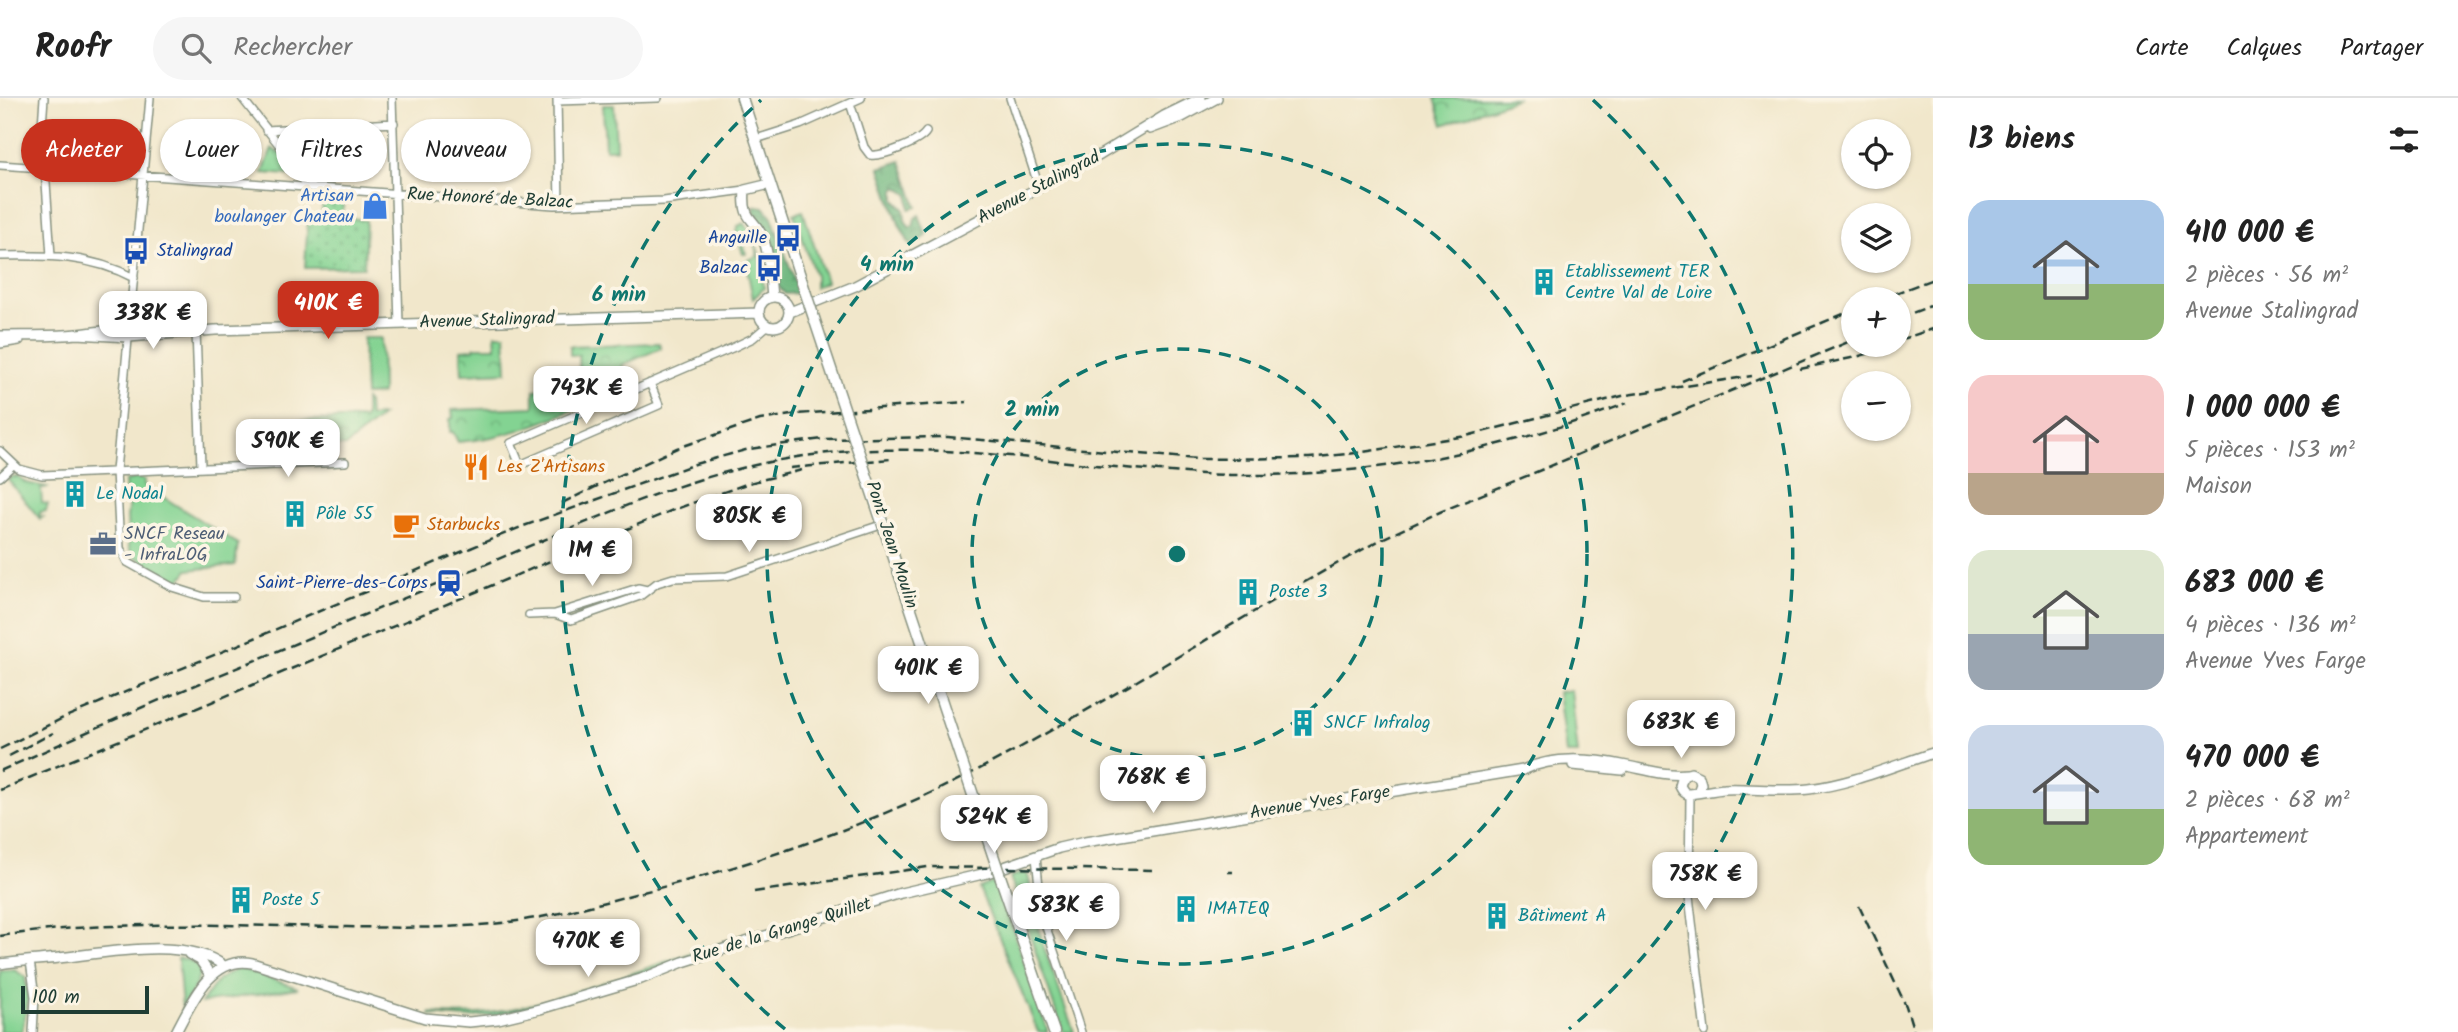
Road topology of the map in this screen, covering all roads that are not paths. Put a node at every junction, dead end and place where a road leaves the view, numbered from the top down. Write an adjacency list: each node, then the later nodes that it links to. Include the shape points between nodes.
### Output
1 (44, 98): 13 (street)
2 (150, 98): 20 (street)
3 (242, 98): 15 (street)
4 (393, 98): 14 (street)
5 (658, 98): 11 (street)
6 (742, 98): 18 (main road, Pont Jean Moulin)
7 (861, 98): 12 (street)
8 (1010, 98): 29 (street)
9 (1201, 98): 17 (street, Avenue Stalingrad)
10 (1217, 98): 17 (street, Avenue Stalingrad)
11 (557, 100): 32 (street)
12 (850, 103): 16 (street, via 870,155 891,152); 18 (street)
13 (43, 119)
14 (394, 123): 15 (street); 31 (street)
15 (266, 130): 19 (street)
16 (926, 132)
17 (1136, 135): 29 (street, Avenue Stalingrad)
18 (756, 139): 27 (main road, Pont Jean Moulin)
19 (276, 142)
20 (146, 149)
21 (0, 165): 22 (street, Rue Honoré de Balzac)
22 (21, 166)
23 (146, 175): 28 (street, Rue Honoré de Balzac)
24 (43, 182): 34 (street)
25 (143, 182): 35 (street)
26 (311, 182): 28 (street)
27 (770, 184): 30 (street, Rue Honoré de Balzac); 53 (main road, Pont Jean Moulin, bridge)
28 (311, 187): 31 (street, Rue Honoré de Balzac)
29 (1040, 187): 37 (street, Avenue Stalingrad, via 855,286)
30 (744, 191): 32 (street, Rue Honoré de Balzac, via 664,201); 36 (street, via 744,210 766,246)
31 (397, 194): 32 (street, Rue Honoré de Balzac); 39 (street)
32 (559, 205)
33 (0, 256): 34 (street)
34 (51, 256): 35 (street, via 100,264)
35 (134, 278): 42 (street)
36 (772, 297): 37 (street, via 786,302); 38 (street, via 764,301)
37 (790, 312): 40 (street, via 780,326)
38 (759, 313): 39 (street, Avenue Stalingrad); 40 (street)
39 (399, 324): 41 (street, Avenue Stalingrad)
40 (767, 326): 46 (street, via 753,338)
41 (196, 331): 42 (street, Avenue Stalingrad); 50 (street)
42 (130, 333): 44 (street, Avenue Stalingrad); 51 (street)
43 (0, 336): 44 (street, Avenue Stalingrad)
44 (34, 337): 45 (street, Avenue Stalingrad)
45 (0, 343)
46 (650, 383): 46 (street, via 659,405 520,465 511,443)
47 (0, 451): 49 (street)
48 (345, 462): 50 (street)
49 (13, 466): 51 (street, via 42,475); 52 (street)
50 (201, 466): 51 (street)
51 (116, 471): 54 (street, via 120,548 127,562 187,593)
52 (0, 477)
53 (884, 524): 55 (street, via 727,576 673,578 640,596 571,620 555,614); 71 (main road, Pont Jean Moulin, bridge)
54 (234, 597)
55 (529, 615)
56 (1933, 753): 61 (street, via 1822,787)
57 (1662, 774): 58 (street, Avenue Yves Farge); 60 (street, Avenue Yves Farge); 63 (street, Avenue Yves Farge, via 1580,760 1535,765 1085,842)
58 (1687, 774): 59 (street); 60 (street)
59 (1699, 777): 61 (street); 62 (street, via 1701,784)
60 (1680, 786): 62 (street, via 1684,792)
61 (1741, 789): 62 (street)
62 (1694, 793): 73 (street, via 1689,896)
63 (1036, 857): 67 (street, Rue de la Grange Quillet, via 901,893 641,979 498,1019 433,1020 253,963); 72 (street, via 1042,915)
64 (167, 950): 65 (street, Rue de la Grange Quillet); 67 (street, Rue de la Grange Quillet, via 200,953); 68 (street, Rue de la Grange Quillet, via 196,958)
65 (30, 961): 66 (street, Rue de la Grange Quillet); 69 (street)
66 (0, 964)
67 (224, 966): 68 (street)
68 (211, 976): 70 (street)
69 (33, 1032)
70 (176, 1032)
71 (1055, 1032)
72 (1081, 1032)
73 (1705, 1032)

